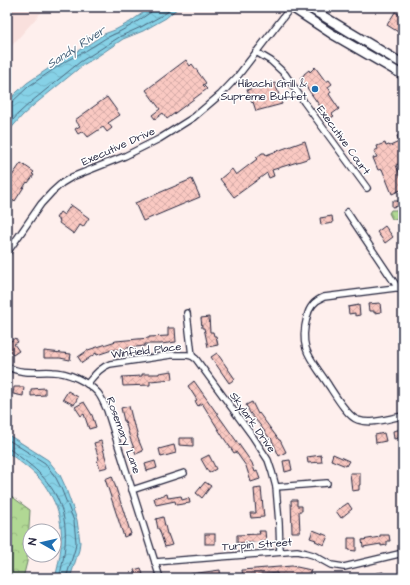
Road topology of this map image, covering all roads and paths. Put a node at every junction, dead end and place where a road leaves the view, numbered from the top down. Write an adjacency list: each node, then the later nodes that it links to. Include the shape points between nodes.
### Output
1 (291, 7): 3 (street, Executive Drive); 5 (main road)
2 (308, 7): 4 (main road)
3 (256, 52): 6 (street, Executive Court, via 285,74); 8 (street, Executive Drive, via 228,88 194,117 151,144 62,183 41,204)
4 (403, 64)
5 (403, 75)
6 (366, 188)
7 (347, 212): 9 (street)
8 (7, 253)
9 (401, 287): 14 (street, via 324,297 314,302 308,311 304,341 313,363 352,417 360,421 374,422)
10 (187, 313): 11 (street)
11 (192, 356): 13 (street, Winfield Place, via 171,355 110,364 100,369); 17 (street, Skylark Drive, via 263,452)
12 (7, 366): 13 (street, Rosemary Lane, via 27,372 70,374)
13 (87, 384): 18 (street, Rosemary Lane, via 98,393 104,403)
14 (403, 416)
15 (184, 473): 18 (street)
16 (327, 483): 17 (street)
17 (276, 487): 19 (street, Skylark Drive)
18 (132, 490): 21 (street, Rosemary Lane)
19 (280, 552): 20 (street, Turpin Street, via 306,553 331,565 344,567); 21 (street, Turpin Street)
20 (403, 552)
21 (156, 562): 22 (street, Rosemary Lane)
22 (160, 578)

